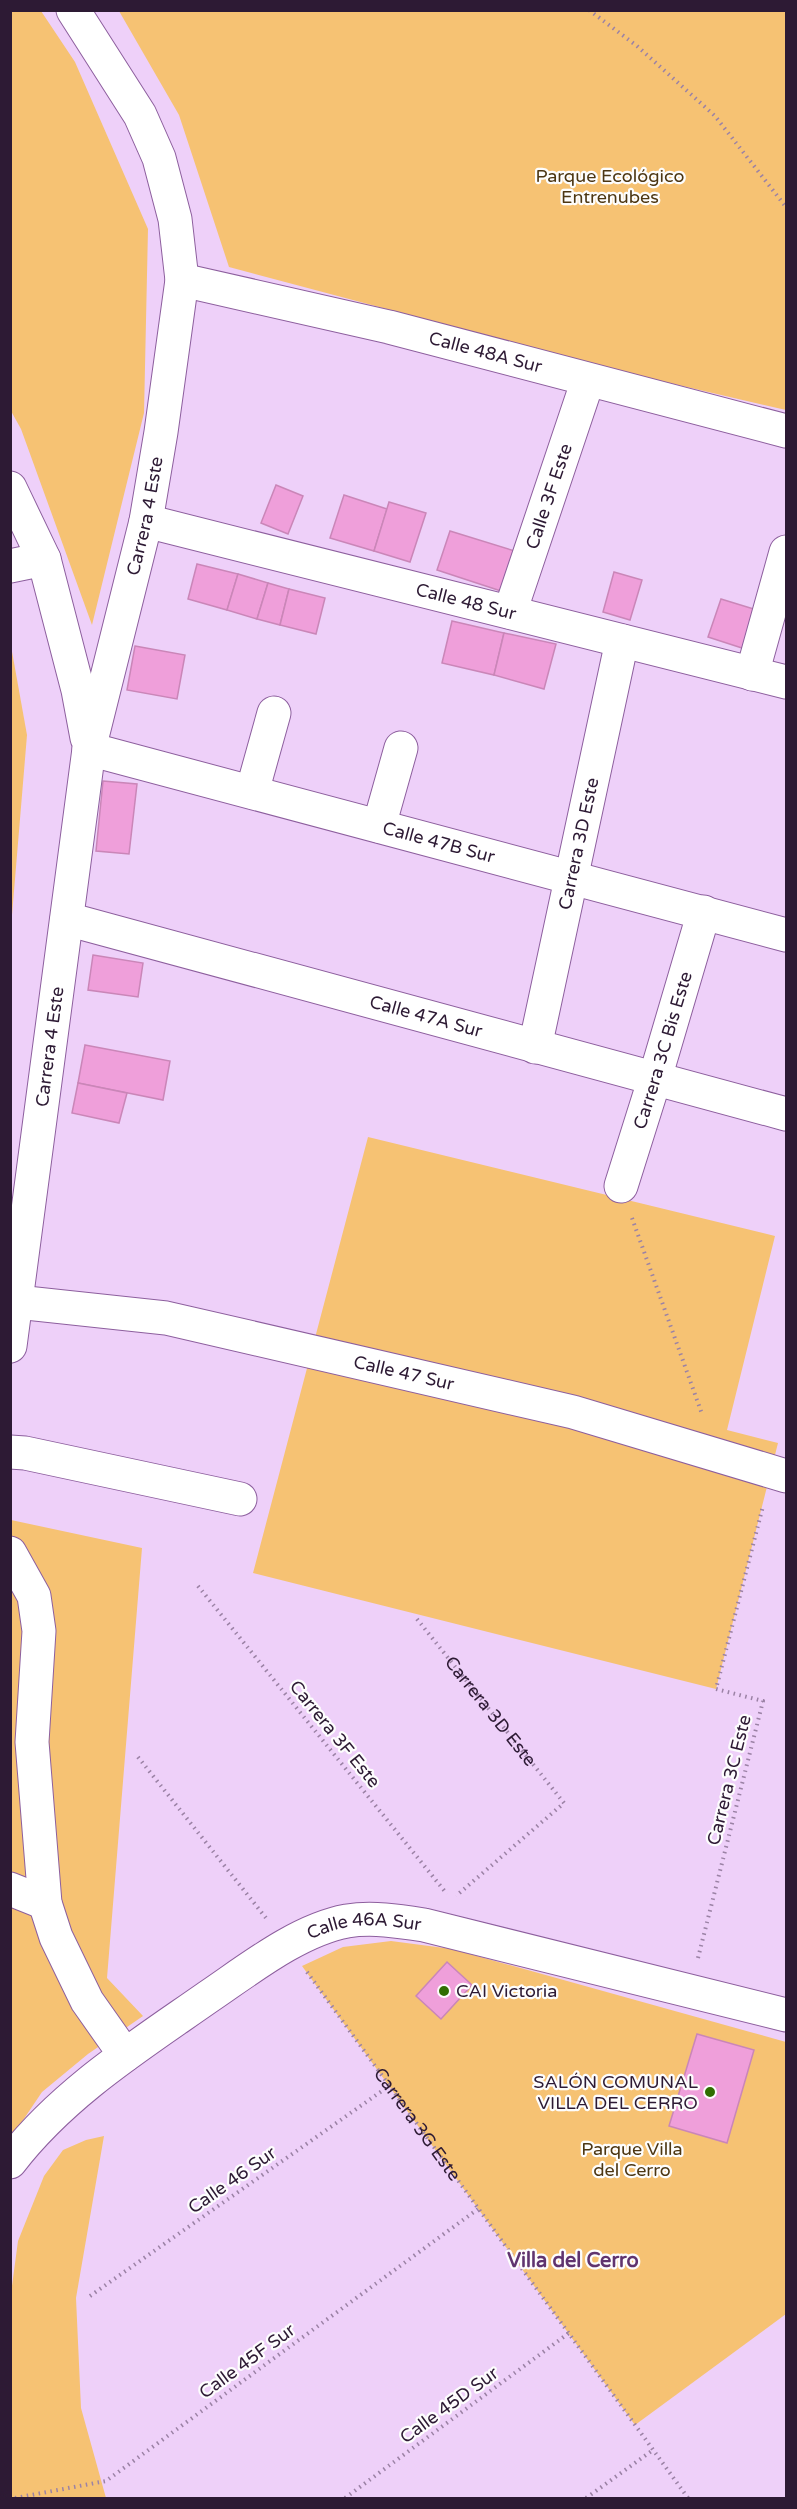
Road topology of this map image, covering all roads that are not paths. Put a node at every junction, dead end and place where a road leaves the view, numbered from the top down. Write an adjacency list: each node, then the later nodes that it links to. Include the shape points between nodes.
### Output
1 (73, 10): 2 (street, via 141,115 159,158 175,219)
2 (182, 280): 3 (street, Calle 48A Sur, via 389,327); 6 (street, Carrera 4 Este)
3 (588, 380): 4 (street, Calle 48A Sur); 10 (street, Calle 3F Este)
4 (786, 431)
5 (10, 488): 8 (street, Carrera 4 Este)
6 (146, 521): 10 (street, Calle 48 Sur); 15 (street, Carrera 4 Este)
7 (786, 552): 12 (street)
8 (44, 559): 9 (street); 15 (street, Carrera 4 Este)
9 (10, 566)
10 (510, 612): 11 (street, Calle 48 Sur)
11 (622, 641): 12 (street, Calle 48 Sur); 19 (street, Carrera 3D Este)
12 (752, 674): 13 (street, Calle 48 Sur)
13 (786, 682)
14 (274, 713): 17 (street)
15 (89, 748): 17 (street, Calle 47B Sur); 21 (street, Carrera 4 Este)
16 (401, 748): 18 (street)
17 (252, 792): 18 (street, Calle 47B Sur)
18 (379, 826): 19 (street, Calle 47B Sur)
19 (572, 878): 20 (street, Calle 47B Sur); 23 (street, Carrera 3D Este)
20 (704, 912): 22 (street, Calle 47B Sur); 24 (street, Carrera 3C Bis Este)
21 (67, 919): 23 (street, Calle 47A Sur); 27 (street, Carrera 4 Este)
22 (786, 934)
23 (535, 1047): 24 (street, Calle 47A Sur)
24 (655, 1078): 25 (street, Calle 47A Sur); 26 (street, Carrera 3C Bis Este)
25 (786, 1114)
26 (621, 1186)
27 (17, 1302): 28 (street, Carrera 4 Este); 30 (street, Calle 47 Sur, via 166,1318 573,1412)
28 (10, 1346)
29 (10, 1452): 31 (street)
30 (779, 1473)
31 (240, 1499)
32 (10, 1553): 34 (street, via 34,1596 39,1631 32,1742)
33 (10, 1889): 34 (street)
34 (45, 1903): 36 (street, via 56,1937 87,2001)
35 (786, 2015): 36 (street, Calle 46A Sur, via 423,1925 381,1919 346,1921 305,1935 247,1970)
36 (125, 2055): 37 (street, Calle 46A Sur, via 30,2136)
37 (10, 2162)

